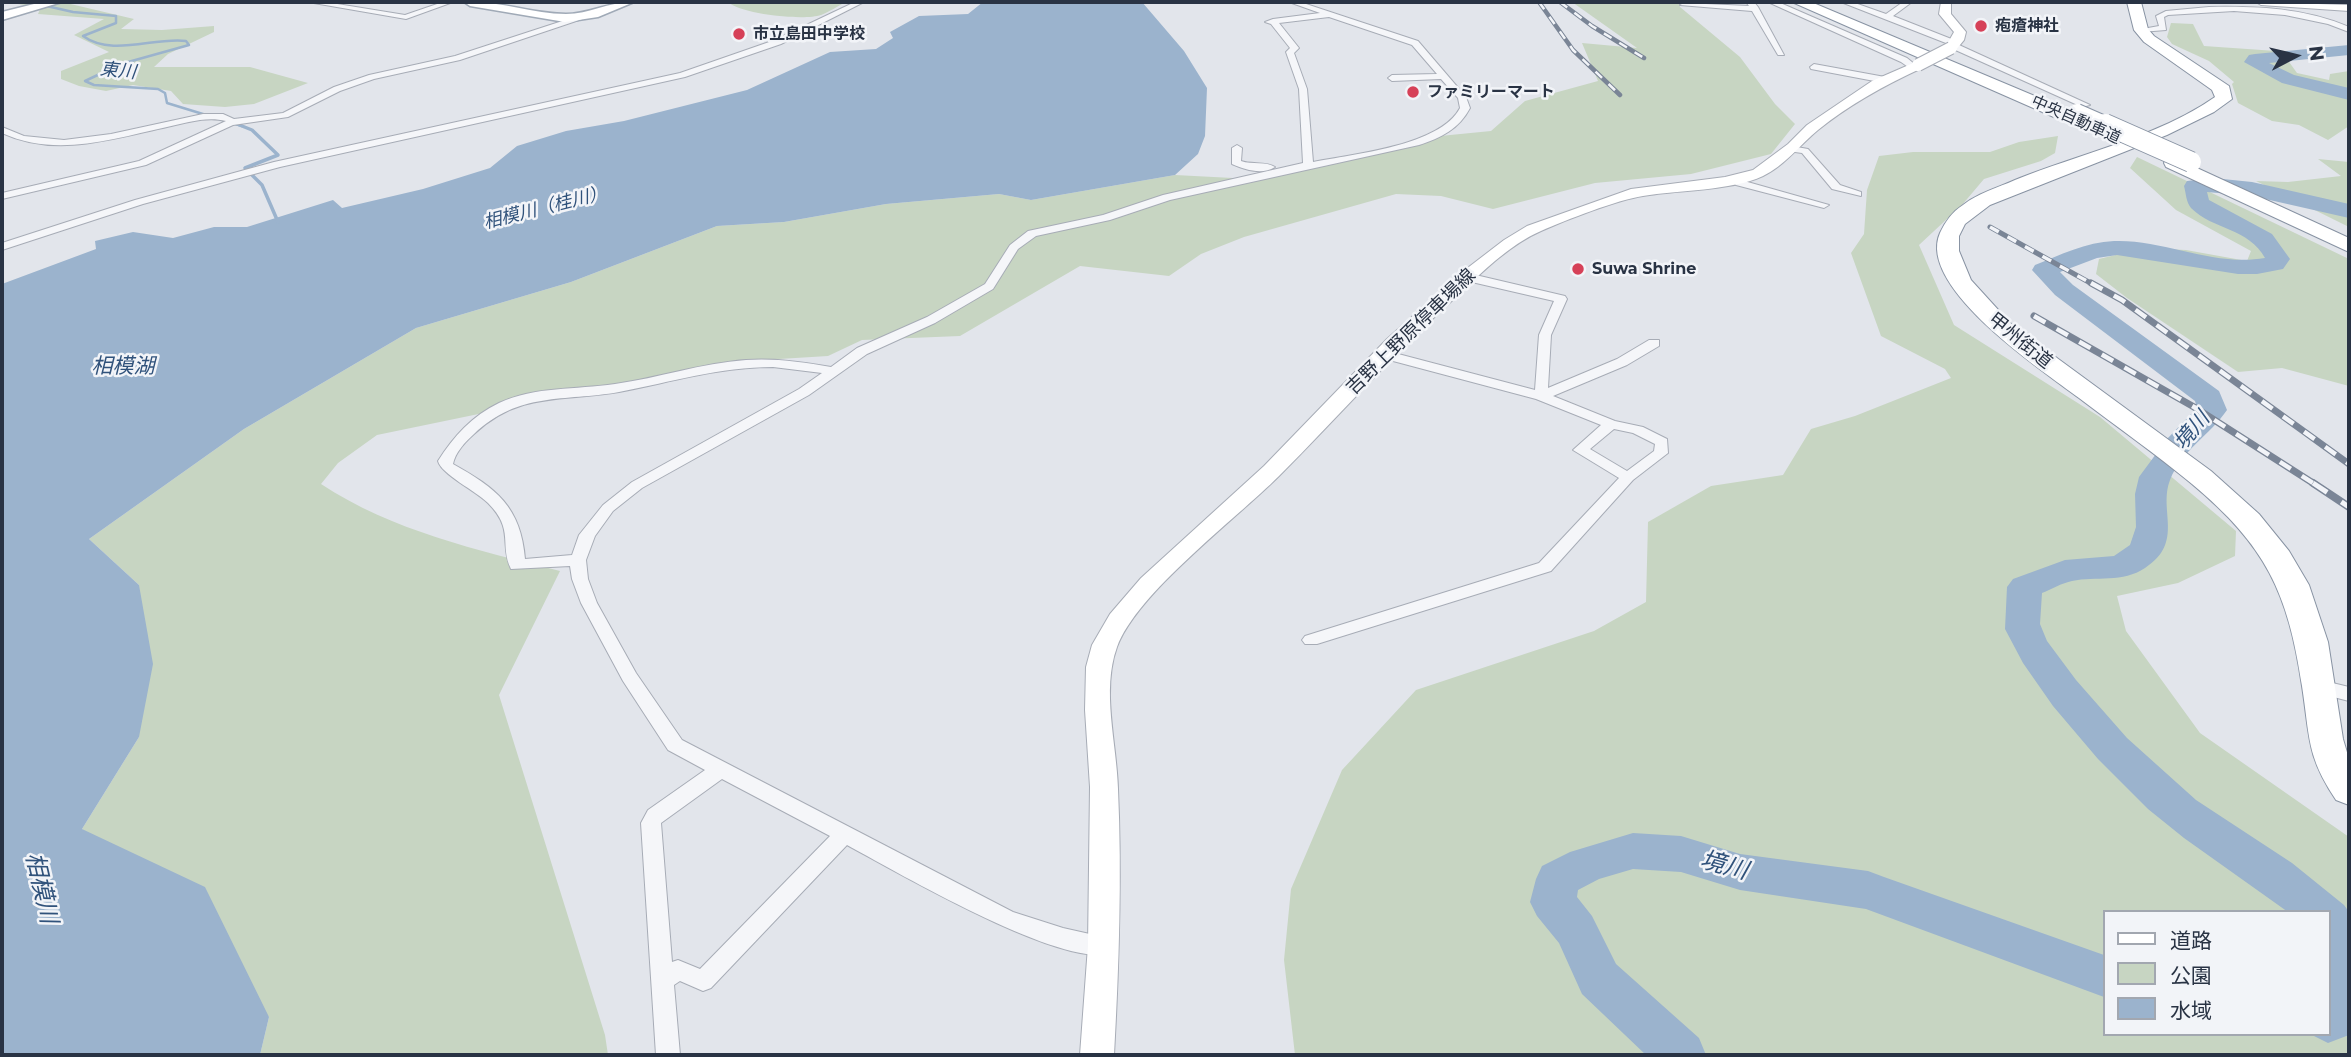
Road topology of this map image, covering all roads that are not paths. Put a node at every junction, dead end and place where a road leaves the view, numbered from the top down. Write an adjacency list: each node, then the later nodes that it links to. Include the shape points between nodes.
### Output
1 (56, 2): 21 (main road)
2 (318, 2): 3 (street, via 406,17)
3 (449, 2)
4 (470, 2): 19 (main road, via 553,17)
5 (628, 2): 19 (main road)
6 (860, 2): 44 (street, via 778,42 682,75 259,169 127,205)
7 (1293, 2): 20 (street)
8 (1772, 2): 27 (street)
9 (1800, 2): 32 (highway, 中央自動車道)
10 (1814, 2): 32 (highway, 中央自動車道)
11 (1845, 2): 22 (street)
12 (1908, 2): 22 (street, via 1888,16)
13 (1946, 2): 25 (main road, via 1945,14 1960,32)
14 (2134, 2): 23 (highway)
15 (2261, 2): 18 (main road)
16 (1684, 5): 17 (street)
17 (1753, 6): 26 (street)
18 (2349, 9)
19 (593, 15): 33 (street, via 457,58 372,77 285,115)
20 (1332, 15): 29 (street, via 1415,43); 37 (street, via 1271,22 1295,48 1290,52 1303,89)
21 (2, 16)
22 (1891, 18): 25 (street)
23 (2141, 30): 24 (street, via 2163,28 2160,16 2166,13 2220,9 2295,15); 54 (highway, 甲州街道, via 2223,90 2223,99 2152,136 1984,200 1955,223 1949,249 1961,285 1976,305 2039,358 2201,477 2253,526 2287,572)
24 (2349, 30)
25 (1954, 46): 27 (main road, 吉野上野原停車場線, bridge); 32 (street)
26 (1781, 52)
27 (1916, 66): 31 (main road, 吉野上野原停車場線)
28 (1814, 67): 31 (street)
29 (1446, 76): 30 (street); 37 (street, via 1465,108 1440,136)
30 (1392, 78)
31 (1885, 79): 36 (main road, 吉野上野原停車場線, via 1812,128)
32 (2075, 110): 42 (highway, 中央自動車道, bridge); 43 (highway, 中央自動車道)
33 (231, 122): 34 (street, via 222,116 195,118 97,138 44,143); 40 (street, via 142,163)
34 (2, 130)
35 (1237, 148): 37 (street, via 1236,162 1250,168)
36 (1791, 149): 38 (main road, 吉野上野原停車場線, via 1758,173); 39 (street, via 1805,152 1836,187)
37 (1308, 166): 48 (street, via 1032,233 1014,247 989,286 931,320 862,351)
38 (1735, 180): 41 (street); 45 (main road, 吉野上野原停車場線, via 1636,192 1583,210 1533,229)
39 (1857, 194)
40 (2, 196)
41 (1824, 205)
42 (2349, 234)
43 (2349, 246)
44 (2, 247)
45 (1467, 277): 47 (main road, 吉野上野原停車場線); 49 (street, via 1561,299 1545,335)
46 (1654, 343): 49 (street, via 1622,362)
47 (1383, 354): 49 (street); 58 (main road, 吉野上野原停車場線, via 1272,471 1149,584 1105,645 1099,667 1098,710 1104,787)
48 (833, 371): 52 (street, via 804,392 636,485 608,508 587,535); 52 (street, via 768,362 731,365 615,388 533,397 493,411 478,422 455,443 446,467 477,484 504,513 512,525 517,565)
49 (1541, 396): 50 (street)
50 (1611, 424): 51 (street, via 1580,450); 51 (street, via 1662,442 1661,453)
51 (1628, 477): 53 (street, via 1545,566)
52 (578, 559): 55 (street, via 589,603 629,676 675,745)
53 (1311, 640)
54 (2334, 691): 56 (highway, 甲州街道, via 2322,727 2327,752)
55 (722, 769): 57 (street); 59 (street, via 651,823)
56 (2349, 790)
57 (844, 835): 58 (street, via 1006,919); 59 (street, via 703,981 678,970)
58 (1104, 946): 61 (main road)
59 (663, 980): 60 (street)
60 (668, 1055)
61 (1097, 1055)

